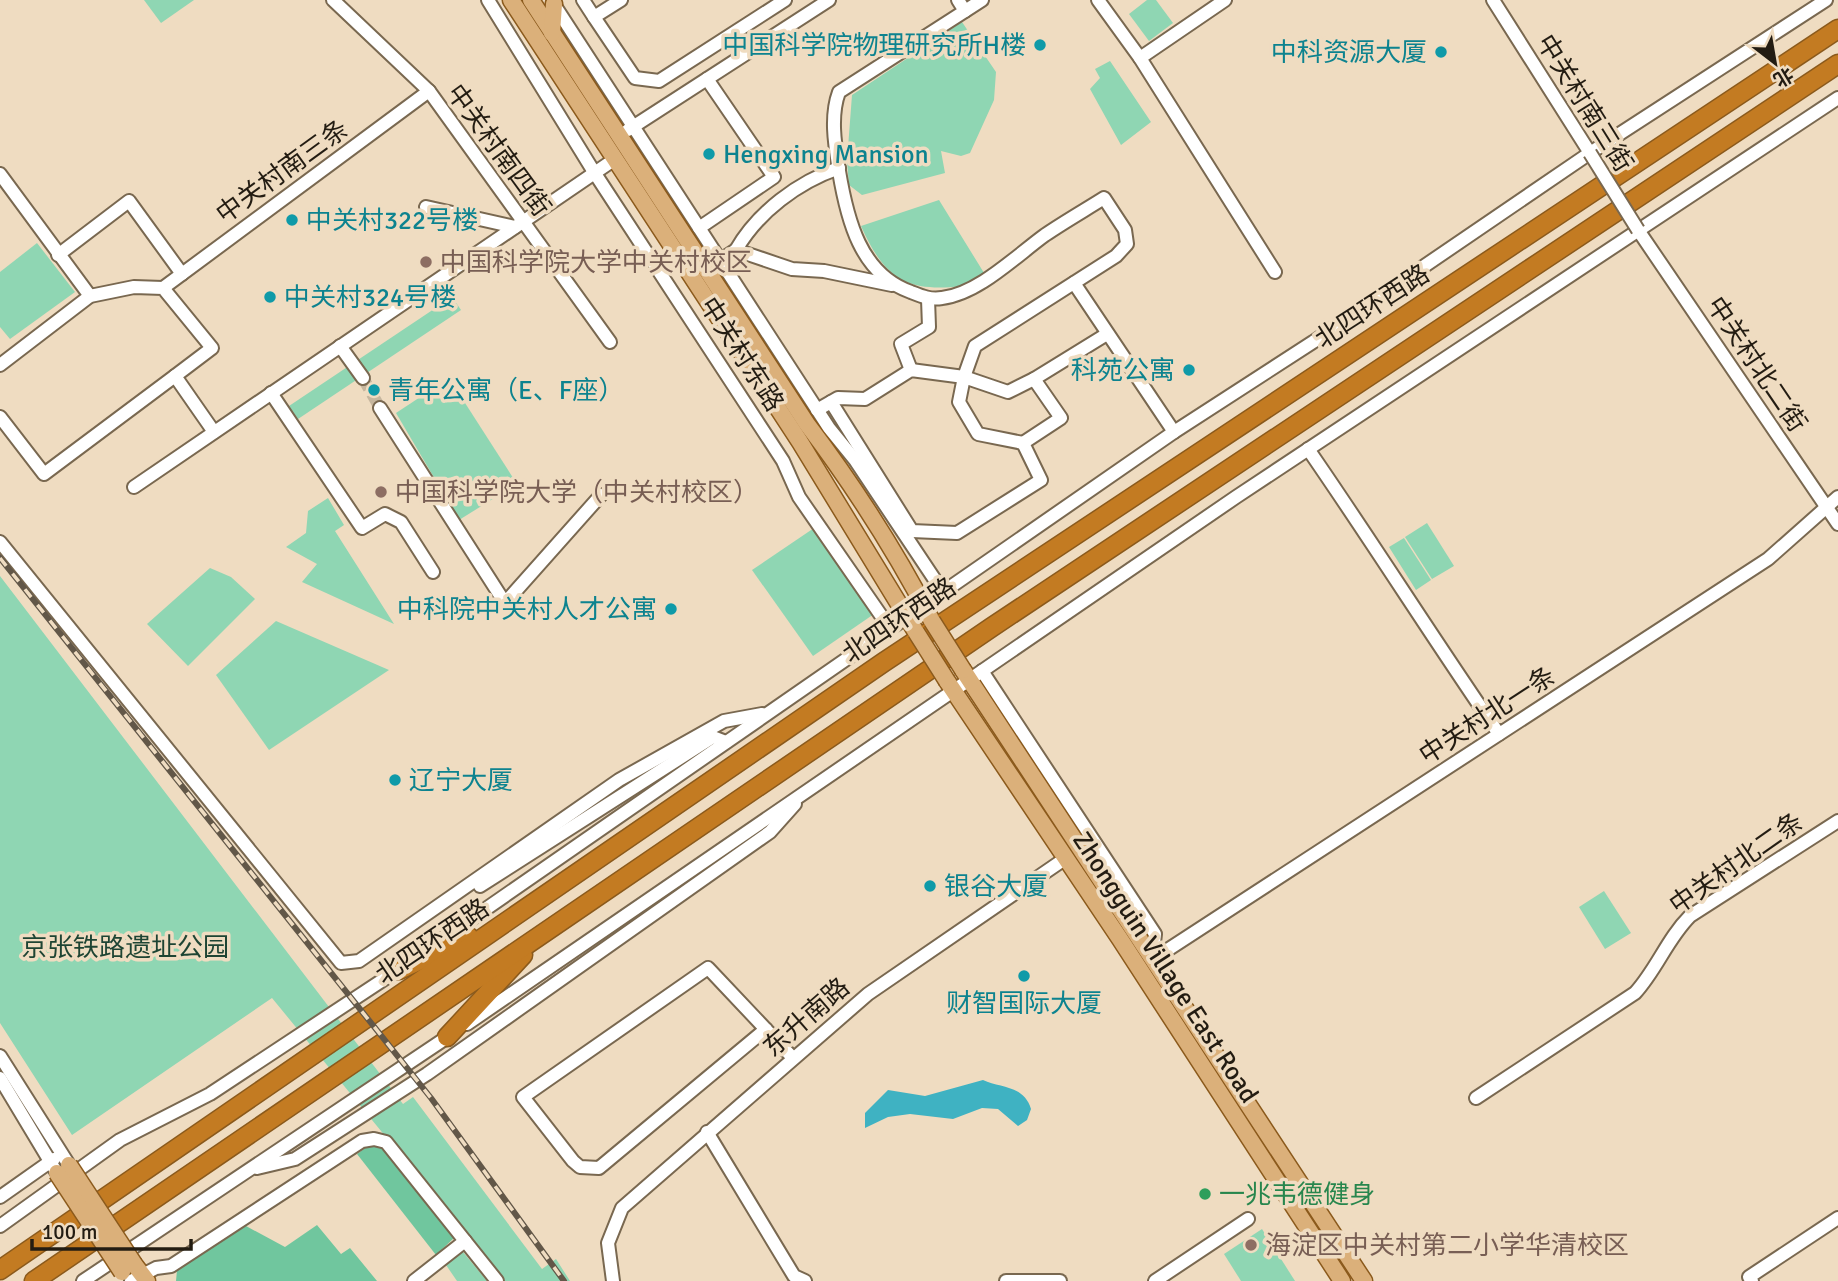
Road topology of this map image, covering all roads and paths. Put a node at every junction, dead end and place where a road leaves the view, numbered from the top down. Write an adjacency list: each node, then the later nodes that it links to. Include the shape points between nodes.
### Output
1 (333, 0): 22 (street, 中关村南四街)
2 (488, 0): 29 (street, 中关村东路)
3 (511, 0): 27 (main road)
4 (531, 0): 18 (main road)
5 (583, 0): 16 (street)
6 (621, 0): 16 (street)
7 (785, 0): 16 (street, via 659,81 635,78)
8 (830, 0): 21 (street)
9 (982, 0): 15 (street)
10 (1098, 0): 19 (street)
11 (1225, 0): 19 (street)
12 (1493, 0): 26 (street, 中关村南三街)
13 (1826, 0): 26 (street, 北四环西路)
14 (552, 2): 18 (main road); 24 (street, 中关村东路)
15 (961, 6): 28 (street, via 839,92 833,107)
16 (594, 17)
17 (1838, 29): 82 (highway, 北四环西路, via 939,625)
18 (552, 33): 25 (main road)
19 (1140, 58): 38 (street)
20 (1838, 64): 84 (highway, 北四环西路)
21 (707, 79): 24 (street); 33 (street, via 774,177)
22 (429, 92): 32 (street, 中关村南四街); 39 (street, 中关村南三条)
23 (1838, 98): 34 (street)
24 (634, 127): 25 (street); 33 (street, 中关村东路)
25 (619, 136): 37 (main road)
26 (1590, 153): 34 (street, 中关村南三街, bridge); 60 (street, 北四环西路)
27 (615, 159): 29 (street); 72 (main road, via 800,442)
28 (839, 168): 35 (street, via 813,177 774,206 744,235); 41 (street, via 847,217 867,259)
29 (594, 172): 32 (street); 73 (street, 中关村东路, via 783,461 799,497)
30 (0, 174): 36 (street)
31 (426, 207): 32 (street)
32 (518, 224): 46 (street, 中关村南四街); 47 (street)
33 (699, 228): 37 (street, 中关村东路)
34 (1638, 230): 62 (street); 66 (street, 中关村北二街)
35 (736, 250): 37 (street); 41 (street, via 792,269)
36 (58, 255): 39 (street, via 129,201); 43 (street)
37 (713, 265): 57 (street, 中关村东路); 71 (main road, via 807,424 840,467)
38 (1275, 272)
39 (183, 274): 42 (street, 中关村南三条)
40 (1074, 283): 44 (street, via 1116,257 1127,244 1125,229 1104,198 1046,234 975,288); 45 (street); 51 (street, via 975,346)
41 (892, 286): 44 (street)
42 (163, 288): 43 (street, via 134,287); 50 (street, via 212,348)
43 (90, 296): 48 (street)
44 (928, 299): 49 (street, via 929,327 901,344)
45 (1107, 334): 53 (street); 60 (street)
46 (610, 342)
47 (340, 346): 52 (street); 54 (street)
48 (0, 365)
49 (911, 370): 51 (street); 55 (street, via 864,399)
50 (175, 376): 58 (street, via 44,474); 59 (street)
51 (964, 377): 53 (street, via 1009,392); 61 (street, via 959,402 978,434)
52 (363, 378)
53 (1034, 379): 61 (street, via 1061,418)
54 (271, 393): 59 (street); 69 (street, via 362,528 385,514 394,517)
55 (831, 402): 57 (street); 61 (street, via 912,531 957,533 1041,480)
56 (380, 408): 64 (street, via 505,603)
57 (817, 410): 70 (street, 中关村东路)
58 (0, 417)
59 (214, 432): 63 (street)
60 (1174, 432): 70 (street, 北四环西路)
61 (1023, 443)
62 (1308, 449): 74 (street); 77 (street)
63 (134, 487)
64 (601, 495)
65 (1838, 497): 66 (street, 中关村北一条)
66 (1825, 505): 67 (street, 中关村北二街); 77 (street, 中关村北一条, via 1768,559)
67 (1838, 524)
68 (0, 542): 83 (street, via 341,963 359,961)
69 (433, 572)
70 (943, 592): 71 (street, 北四环西路)
71 (923, 604): 72 (street, 北四环西路); 74 (main road, bridge)
72 (906, 615): 73 (street, 北四环西路); 75 (main road, bridge)
73 (889, 628): 76 (street, 北四环西路)
74 (971, 674): 75 (street); 85 (main road, Zhongguin Village East Road)
75 (950, 686): 79 (street); 81 (main road, Zhongguin Village East Road)
76 (768, 712): 78 (street, 北四环西路); 83 (street, via 724,721 619,780)
77 (1499, 734): 85 (street, 中关村北一条)
78 (726, 743): 83 (street, via 713,737); 86 (street, 北四环西路)
79 (808, 789): 88 (street); 95 (street, via 770,832 427,1074 295,1159)
80 (1838, 821): 92 (street, 中关村北二条, via 1690,916 1644,983 1624,1002)
81 (1066, 858): 90 (street, 东升南路, via 868,994); 112 (main road, Zhongguin Village East Road)
82 (517, 915): 86 (highway); 101 (highway, 北四环西路)
83 (427, 916)
84 (546, 930): 88 (highway); 103 (highway, 北四环西路)
85 (1152, 960): 113 (main road, Zhongguin Village East Road)
86 (399, 970): 99 (street, 北四环西路, via 210,1094 120,1140)
87 (766, 1029): 87 (street, via 708,968 523,1097 573,1161 580,1167 599,1168); 90 (street)
88 (447, 1037): 95 (street)
89 (0, 1056): 94 (street)
90 (793, 1058): 93 (street, 东升南路)
91 (0, 1078): 94 (street)
92 (1476, 1098)
93 (707, 1132): 107 (street, 东升南路, via 622,1208 608,1243); 108 (street, via 794,1276)
94 (60, 1163): 96 (street); 102 (main road, bridge)
95 (246, 1171): 104 (street)
96 (0, 1196)
97 (1838, 1218): 114 (street, via 1749,1277)
98 (1248, 1219): 111 (street)
99 (0, 1226)
100 (465, 1241): 102 (street, via 386,1142 374,1139 362,1141 171,1266); 105 (street); 106 (street)
101 (0, 1270)
102 (134, 1276)
103 (34, 1281)
104 (83, 1281)
105 (414, 1281)
106 (497, 1281)
107 (613, 1281)
108 (804, 1281)
109 (1006, 1281): 110 (street)
110 (1060, 1281)
111 (1155, 1281)
112 (1342, 1281)
113 (1364, 1281)
114 (1752, 1281)

